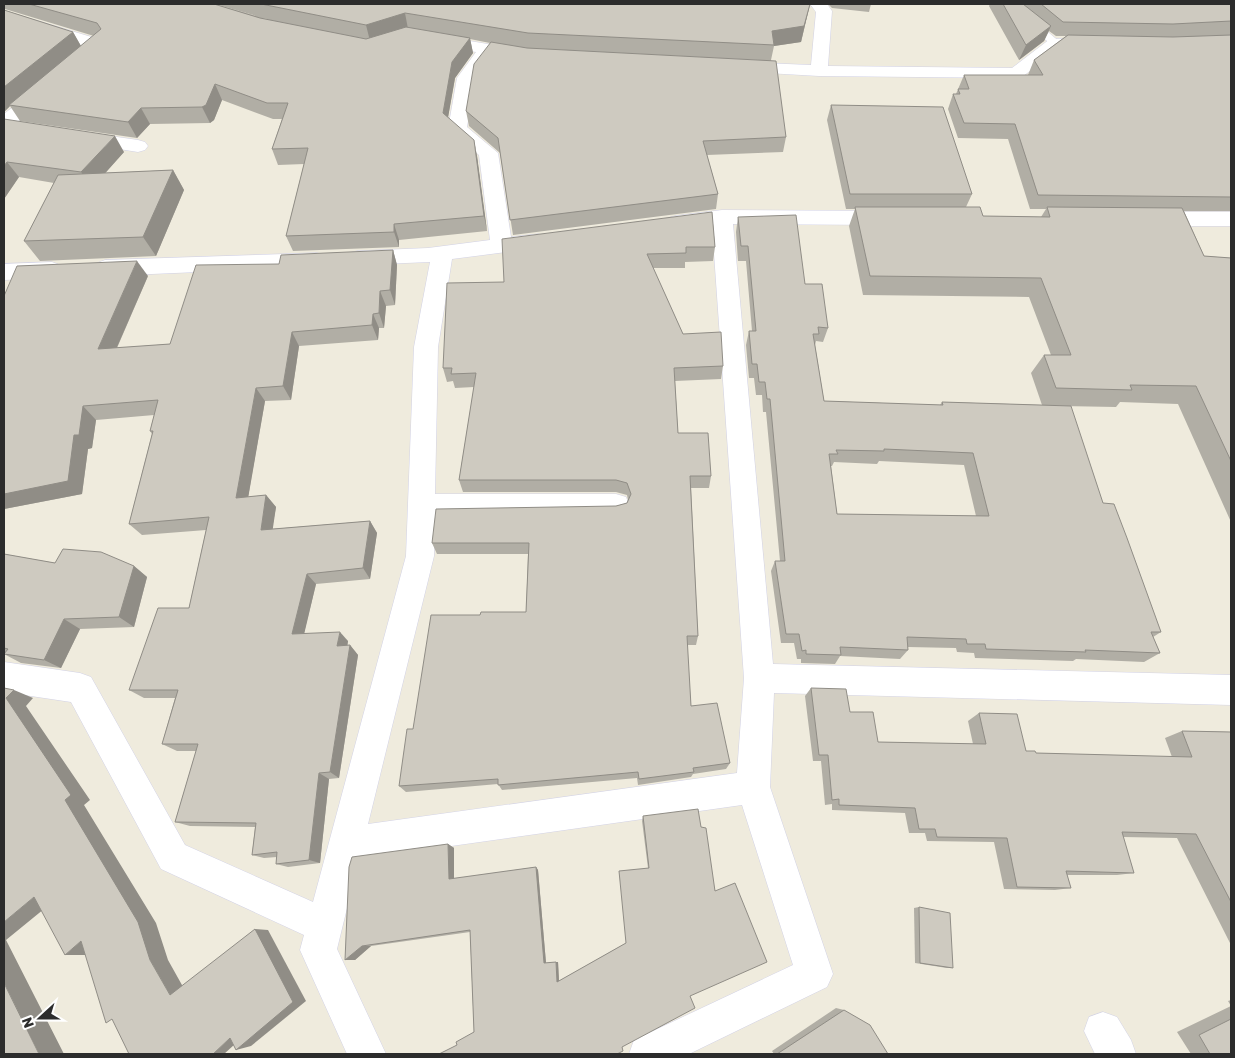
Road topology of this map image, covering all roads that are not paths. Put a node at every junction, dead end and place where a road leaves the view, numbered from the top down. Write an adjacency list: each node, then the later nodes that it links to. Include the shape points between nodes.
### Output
1 (818, 4): 11 (street, via 824,12)
2 (1000, 4): 5 (lane, via 1018,13)
3 (4, 16): 10 (street, via 99,45)
4 (417, 38): 7 (street)
5 (1056, 43): 6 (street); 11 (street, via 1016,72)
6 (1115, 44)
7 (488, 48): 8 (street); 23 (street, via 466,78 457,128 488,153)
8 (539, 56)
9 (723, 66): 11 (street)
10 (70, 69)
11 (819, 71)
12 (55, 81): 13 (street)
13 (4, 125): 14 (street)
14 (23, 129)
15 (62, 135): 16 (street)
16 (138, 146)
17 (722, 217): 18 (street); 21 (street); 29 (street)
18 (912, 218)
19 (1131, 219): 20 (street)
20 (1231, 219)
21 (655, 226)
22 (560, 238): 23 (street)
23 (502, 246): 24 (street)
24 (442, 254): 25 (street); 27 (street, via 426,347)
25 (4, 272)
26 (616, 505): 27 (street)
27 (421, 506): 32 (street, via 420,556)
28 (4, 677): 33 (street, via 80,688 173,857)
29 (759, 678): 30 (street); 31 (street)
30 (1231, 690)
31 (753, 787): 32 (street); 35 (street, via 814,974)
32 (346, 844): 33 (street)
33 (324, 926): 34 (street, via 318,950)
34 (367, 1054)
35 (648, 1054)

